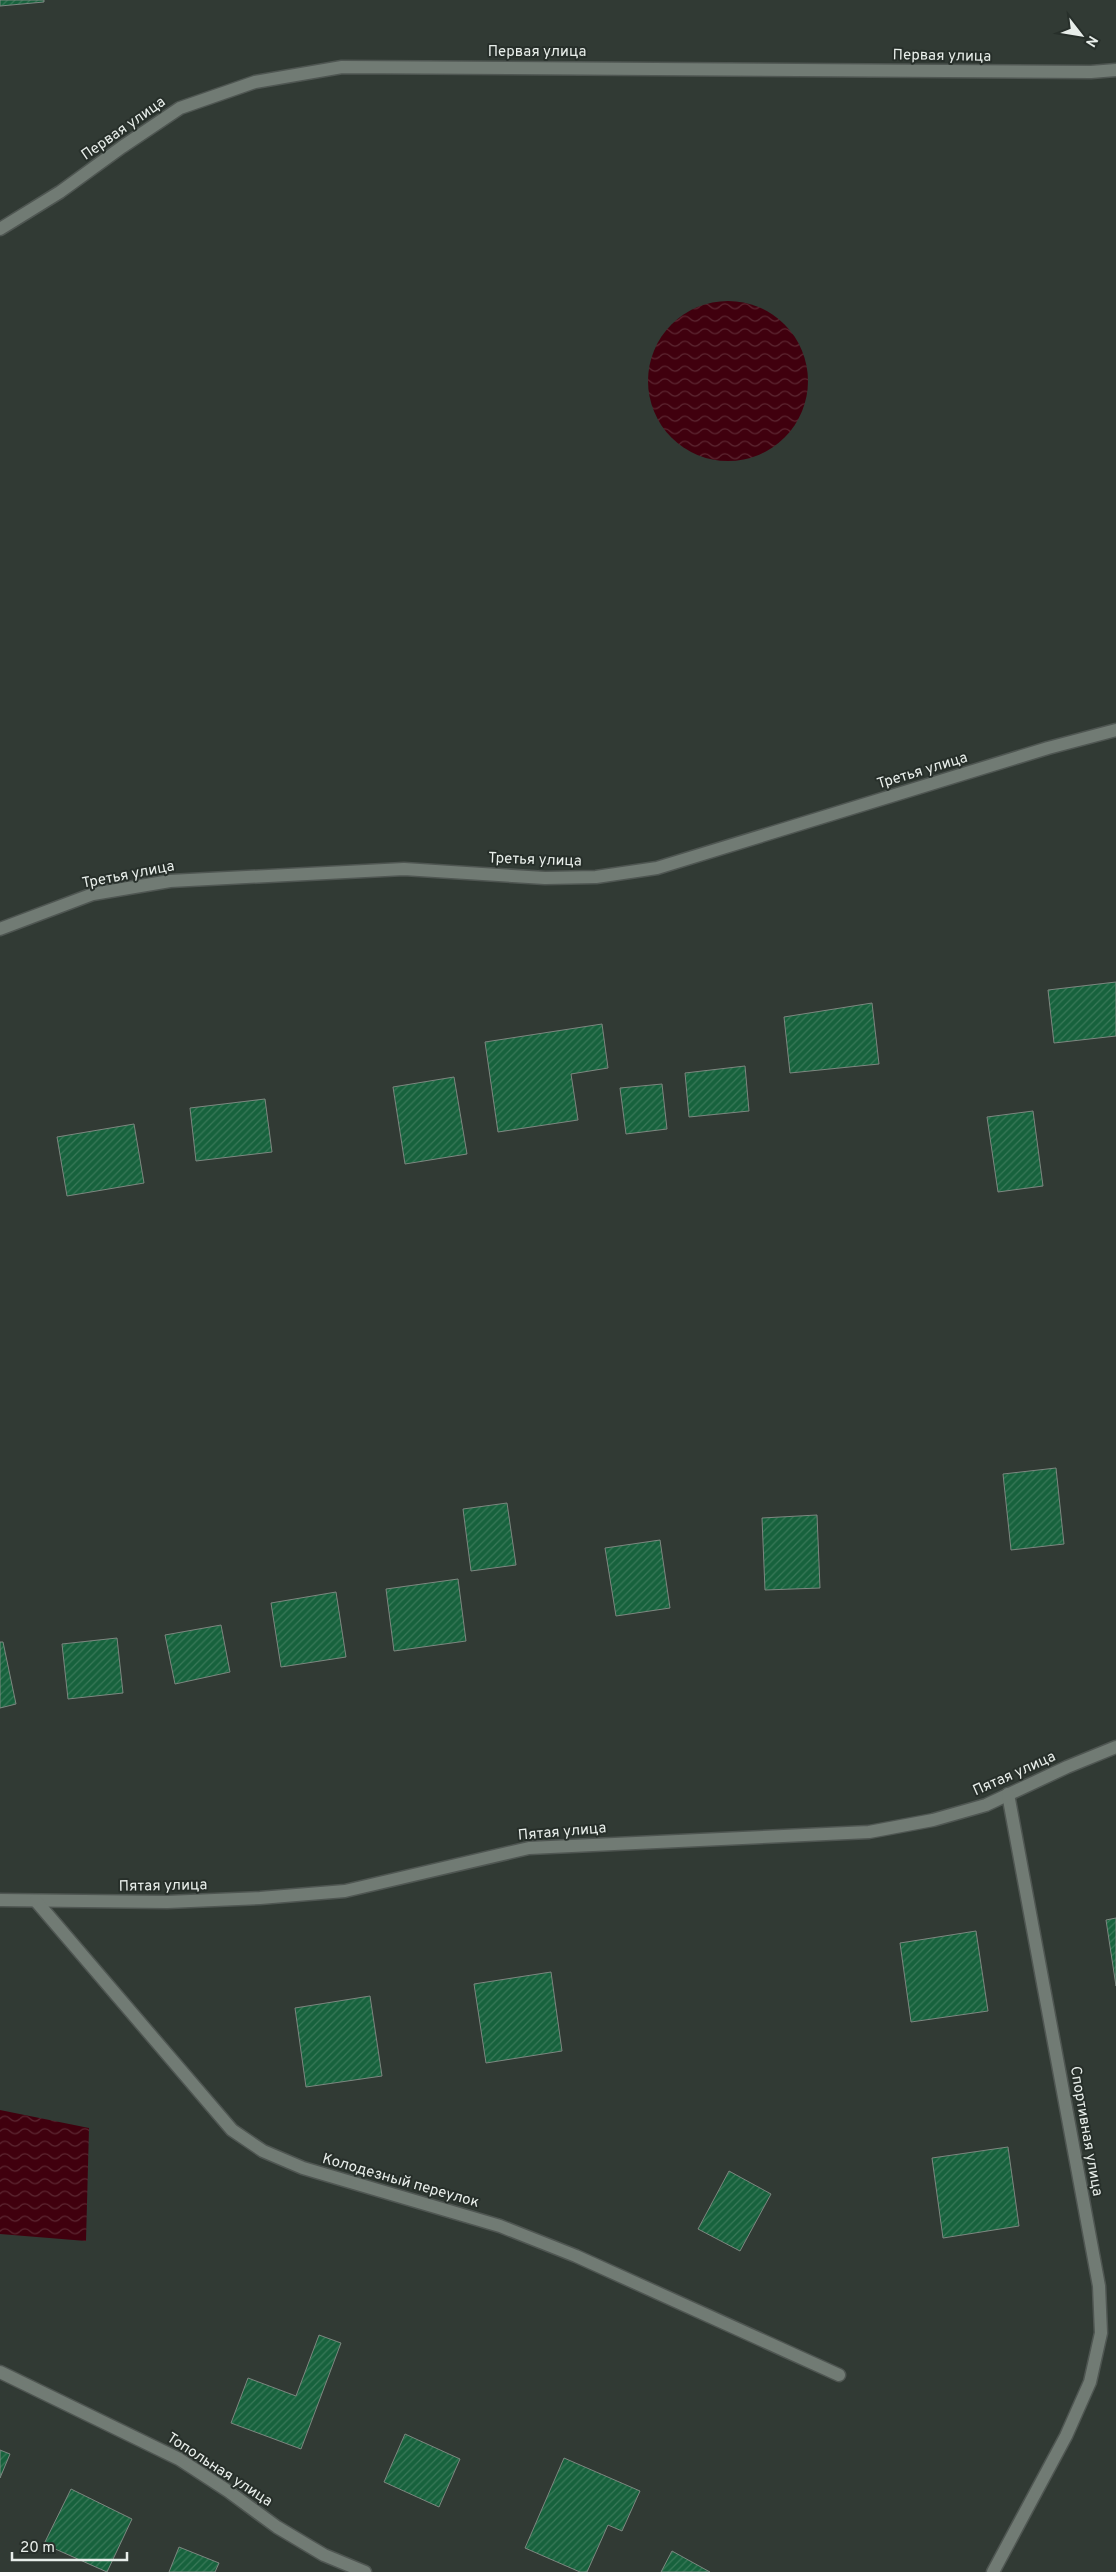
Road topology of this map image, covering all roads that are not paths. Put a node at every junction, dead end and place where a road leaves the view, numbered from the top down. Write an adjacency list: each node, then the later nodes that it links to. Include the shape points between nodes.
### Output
1 (1116, 70): 2 (street, Первая улица, via 342,67 255,82 180,108 60,192)
2 (0, 229)
3 (1116, 730): 4 (street, Третья улица, via 657,868 588,877 545,878 404,869 170,881 93,894)
4 (0, 929)
5 (1116, 1747): 6 (street, Пятая улица)
6 (1008, 1794): 8 (street, Пятая улица, via 986,1805 934,1820 869,1832 529,1848 344,1891 166,1902); 12 (street, Спортивная улица, via 1099,2286 1101,2333 1090,2382 1066,2436)
7 (0, 1900): 8 (street, Пятая улица)
8 (36, 1901): 10 (street, Колодезный переулок, via 221,2118 232,2130 263,2151 303,2168 500,2226 649,2287)
9 (0, 2372): 11 (street, Топольная улица, via 179,2459 285,2532 324,2555)
10 (839, 2375)
11 (366, 2572)
12 (993, 2572)

